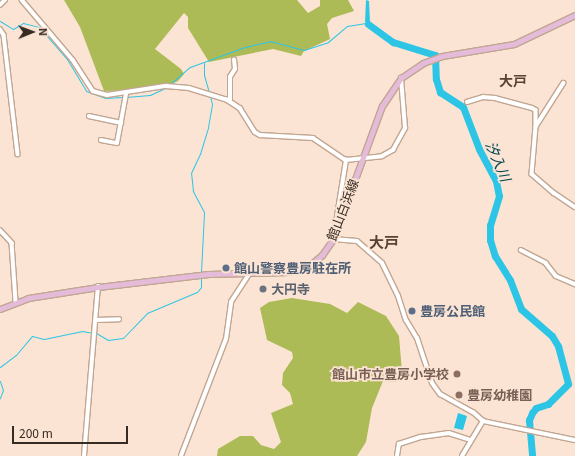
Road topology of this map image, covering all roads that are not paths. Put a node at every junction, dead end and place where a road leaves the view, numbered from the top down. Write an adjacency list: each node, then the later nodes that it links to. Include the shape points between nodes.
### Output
1 (5, 0): 3 (street)
2 (22, 0): 9 (street, via 73,60 91,89 106,95)
3 (0, 5)
4 (575, 15): 7 (main road, 館山白浜線, via 514,44 442,56 423,63)
5 (0, 29): 16 (street, via 4,35)
6 (234, 60): 10 (street, via 235,69 230,77)
7 (401, 78): 17 (main road, 館山白浜線, via 389,92 382,106); 17 (street, via 405,128 394,150 382,156)
8 (564, 83): 14 (street)
9 (126, 95): 10 (street, via 172,86); 13 (street)
10 (230, 101): 18 (street, via 245,112 252,128 260,135 313,138)
11 (468, 102): 14 (street, via 483,97 495,98 532,108 536,110)
12 (89, 116): 13 (street)
13 (121, 123): 15 (street, via 118,143)
14 (536, 127): 19 (street, via 532,174)
15 (101, 140)
16 (18, 154)
17 (363, 158): 18 (street); 21 (main road, 館山白浜線)
18 (346, 160): 21 (street)
19 (575, 207)
20 (0, 230): 26 (street, via 12,243)
21 (333, 239): 23 (main road, 館山白浜線, via 322,255 303,269); 30 (street, via 357,241 382,263 406,320 417,338 434,388 448,400 473,412)
22 (521, 250): 24 (street, via 546,263 556,276)
23 (250, 273): 25 (main road, 館山白浜線, via 194,275); 34 (street, via 231,302 226,339)
24 (575, 284)
25 (98, 287): 26 (main road, 館山白浜線); 29 (street)
26 (16, 302): 27 (main road, 館山白浜線)
27 (0, 308)
28 (119, 319): 29 (street)
29 (96, 320): 33 (street)
30 (483, 421): 31 (street); 32 (street)
31 (470, 440): 35 (street, via 449,433 421,437 399,444); 36 (street)
32 (575, 440)
33 (84, 456)
34 (181, 456)
35 (397, 456)
36 (462, 456)

